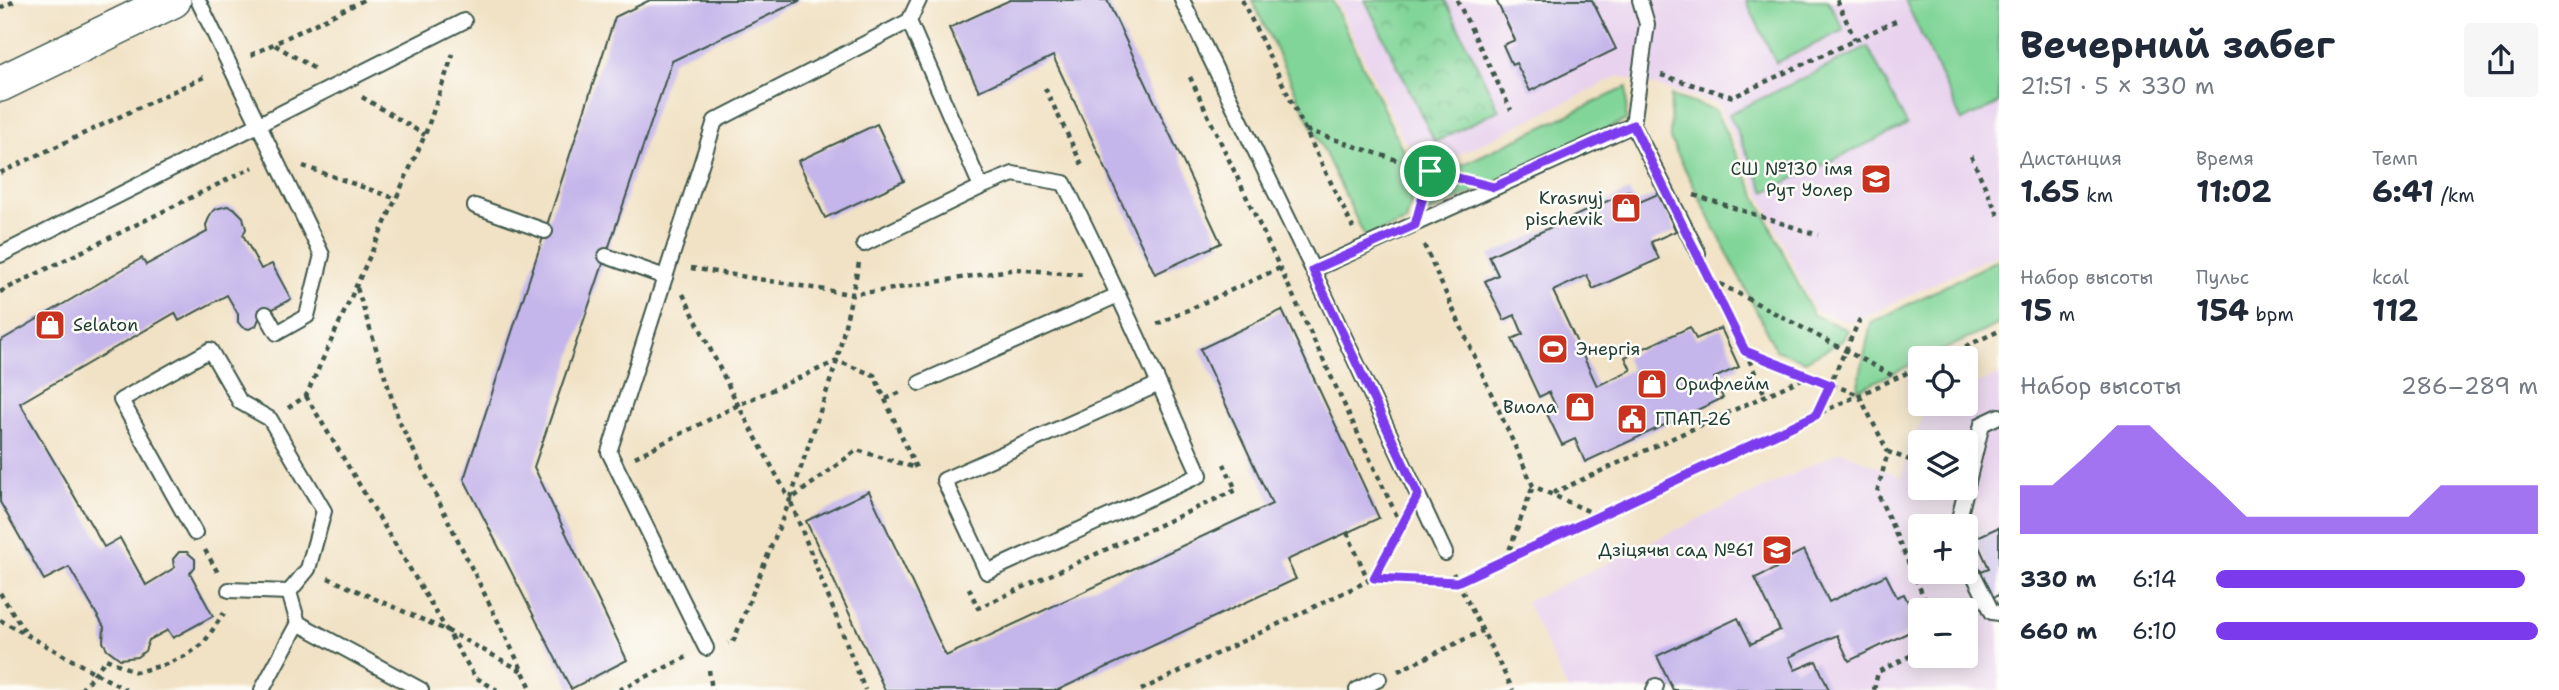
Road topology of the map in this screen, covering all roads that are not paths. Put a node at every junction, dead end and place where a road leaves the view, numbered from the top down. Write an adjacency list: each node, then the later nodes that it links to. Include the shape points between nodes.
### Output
1 (173, 0): 8 (street)
2 (198, 0): 9 (lane)
3 (919, 0): 7 (lane)
4 (1182, 0): 18 (lane)
5 (1640, 0): 10 (lane, via 1647,24)
6 (464, 21): 9 (lane)
7 (909, 21): 11 (lane); 19 (lane, via 715,121)
8 (0, 84)
9 (259, 123): 16 (lane); 21 (lane, via 323,255 307,316 277,333)
10 (1633, 125): 15 (lane); 18 (lane)
11 (981, 187): 14 (lane); 20 (lane, via 1013,174 1064,183)
12 (475, 206): 13 (lane)
13 (545, 231)
14 (864, 244)
15 (1698, 253)
16 (0, 255)
17 (606, 256): 19 (lane)
18 (1313, 270): 27 (lane)
19 (667, 271): 33 (lane, via 609,452)
20 (1118, 295): 22 (lane); 23 (lane)
21 (266, 314)
22 (920, 383)
23 (1159, 384): 23 (lane, via 944,480 987,572 1200,475)
24 (1999, 416): 25 (lane, via 1982,424)
25 (1960, 514)
26 (195, 533): 30 (lane, via 121,400 211,349 240,402 270,419 324,511 309,569)
27 (1445, 553)
28 (1978, 583): 31 (lane, via 1992,612)
29 (229, 590): 30 (lane)
30 (289, 592): 32 (lane)
31 (1999, 613)
32 (298, 623): 35 (lane); 36 (lane)
33 (706, 648)
34 (1379, 679): 37 (lane)
35 (262, 690)
36 (421, 690)
37 (1357, 690)

